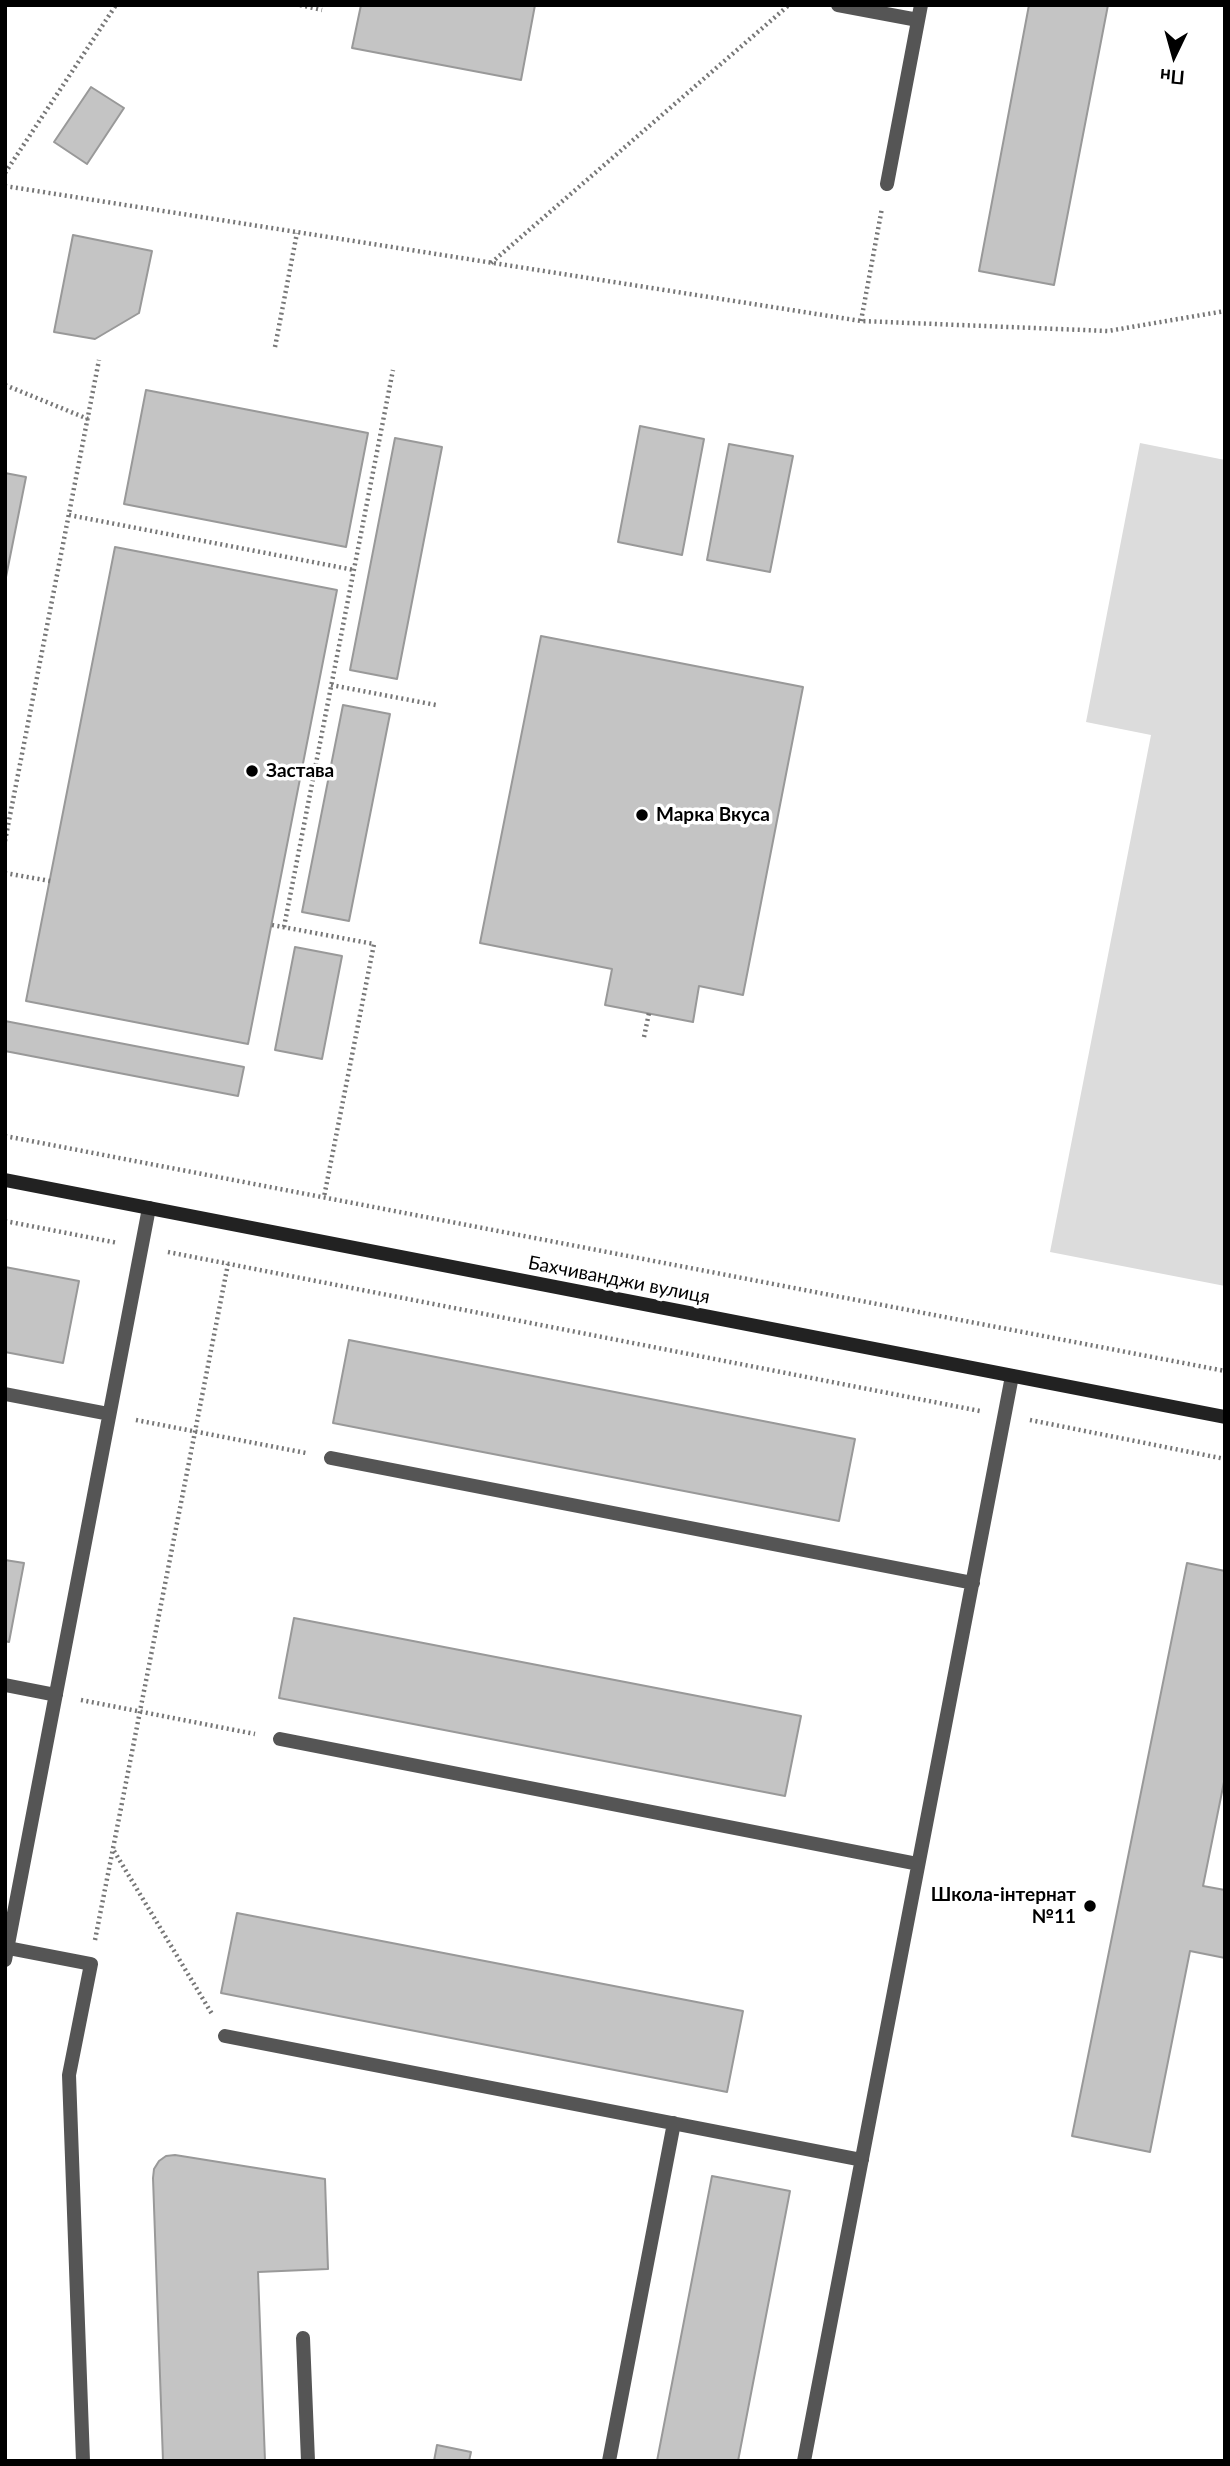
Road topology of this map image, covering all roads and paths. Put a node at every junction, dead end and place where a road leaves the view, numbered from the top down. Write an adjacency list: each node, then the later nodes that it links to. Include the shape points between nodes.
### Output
1 (116, 5): 8 (path)
2 (300, 5): 6 (path)
3 (789, 5): 12 (path)
4 (838, 5): 7 (lane)
5 (921, 5): 7 (lane)
6 (322, 10)
7 (918, 20): 9 (lane)
8 (5, 173)
9 (887, 184): 14 (path)
10 (5, 186): 11 (path)
11 (297, 233): 12 (path); 15 (path)
12 (491, 263): 14 (path)
13 (1225, 311): 14 (path, via 1108,331)
14 (860, 321)
15 (275, 347)
16 (99, 360): 19 (path)
17 (393, 370): 21 (path)
18 (5, 385): 19 (path)
19 (88, 419): 20 (path)
20 (69, 515): 21 (path); 24 (path)
21 (354, 570): 22 (path)
22 (331, 685): 23 (path); 28 (path)
23 (436, 705)
24 (5, 841)
25 (5, 873): 26 (path)
26 (50, 881)
27 (271, 925): 28 (path)
28 (284, 927): 33 (path, via 374,944)
29 (649, 1013): 30 (path)
30 (644, 1037)
31 (5, 1136): 33 (path)
32 (5, 1180): 34 (street, Бахчиванджи вулиця)
33 (324, 1197): 38 (path)
34 (149, 1208): 36 (lane); 39 (street, Бахчиванджи вулиця)
35 (5, 1221): 36 (path)
36 (141, 1247): 37 (path); 41 (lane)
37 (228, 1264): 42 (path); 44 (path)
38 (1225, 1371)
39 (1012, 1376): 42 (lane); 43 (street, Бахчиванджи вулиця)
40 (5, 1394): 41 (lane)
41 (110, 1414): 44 (path); 49 (lane)
42 (1005, 1416): 46 (path); 47 (lane)
43 (1225, 1418)
44 (195, 1431): 45 (path); 50 (path)
45 (331, 1458): 47 (lane)
46 (1225, 1459)
47 (973, 1583): 53 (lane)
48 (5, 1685): 49 (lane)
49 (56, 1695): 50 (path); 54 (lane)
50 (140, 1711): 51 (path); 52 (path)
51 (280, 1739): 53 (lane)
52 (113, 1850): 55 (path); 56 (path)
53 (918, 1864): 58 (lane)
54 (6, 1954): 55 (lane)
55 (91, 1964): 60 (lane, via 69,2075)
56 (225, 2036): 57 (lane)
57 (674, 2123): 58 (lane); 62 (lane)
58 (862, 2160): 63 (lane)
59 (303, 2338): 61 (lane)
60 (83, 2461)
61 (308, 2461)
62 (609, 2461)
63 (804, 2461)

